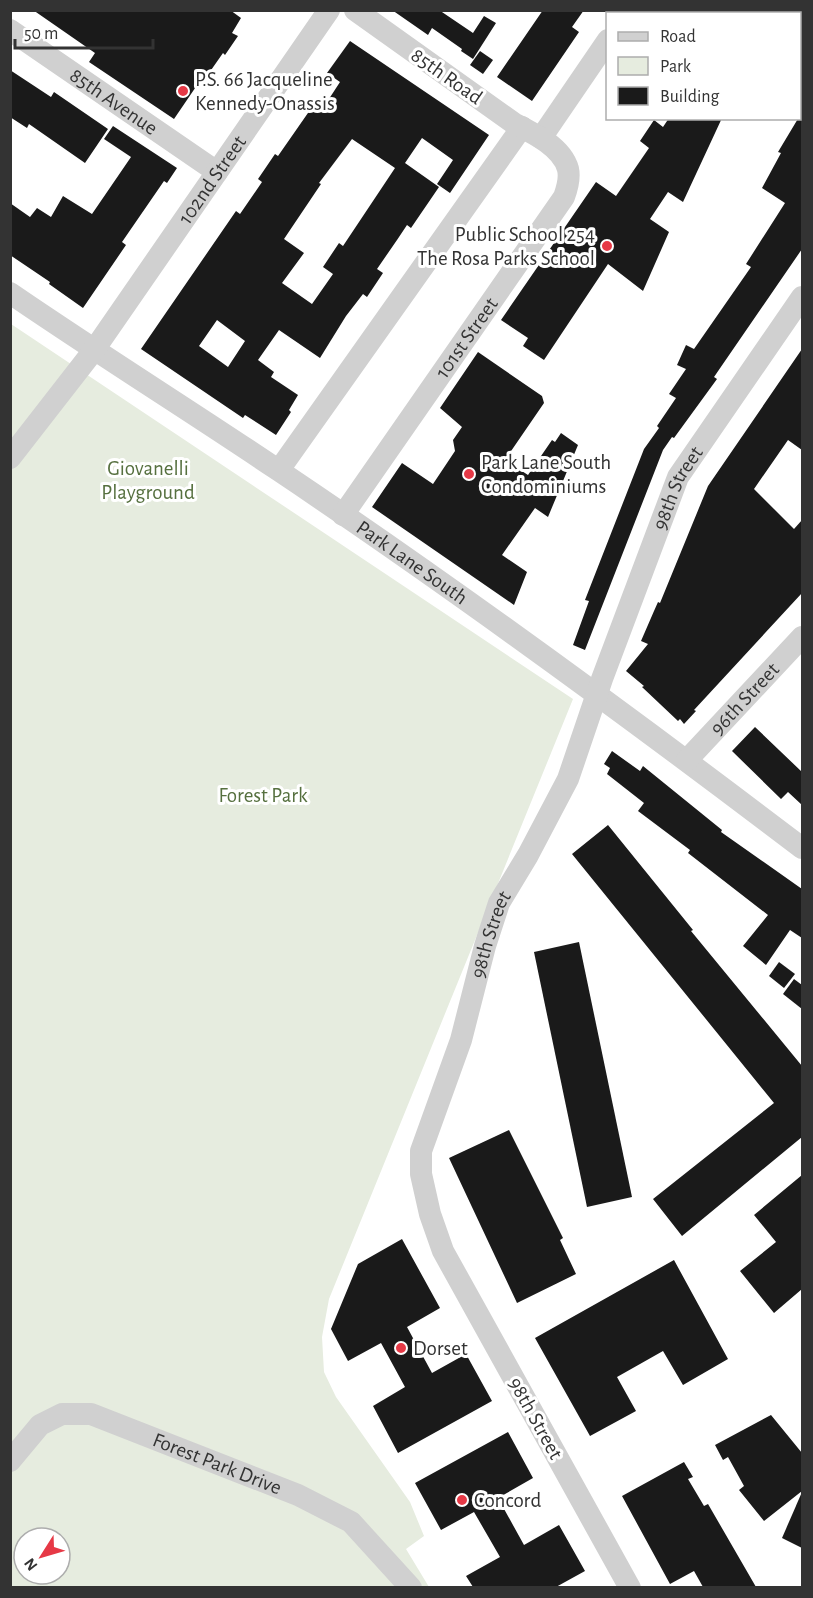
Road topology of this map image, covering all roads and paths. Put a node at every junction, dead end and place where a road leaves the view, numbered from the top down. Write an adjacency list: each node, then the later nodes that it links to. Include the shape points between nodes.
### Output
1 (329, 10): 6 (street, 102nd Street)
2 (355, 10): 5 (street, 85th Road)
3 (10, 30): 6 (street, 85th Avenue)
4 (606, 42): 5 (street)
5 (531, 133): 11 (street); 12 (street, 101st Street, via 559,154 568,169 564,197)
6 (217, 172): 9 (street, 102nd Street)
7 (10, 293): 9 (street, Park Lane South)
8 (802, 297): 14 (street, 98th Street, via 678,477)
9 (94, 350): 10 (street, 102nd Street); 11 (street, Park Lane South)
10 (10, 458)
11 (279, 470): 12 (street, Park Lane South)
12 (343, 515): 14 (street, Park Lane South)
13 (802, 637): 15 (street, 96th Street)
14 (597, 695): 15 (street, Park Lane South); 19 (street, 98th Street, via 568,779 499,903 461,1040 421,1151 421,1174 443,1251)
15 (687, 760): 16 (street, Park Lane South)
16 (802, 848)
17 (10, 1461): 18 (street, Forest Park Drive, via 40,1425 62,1414 92,1414 298,1495 351,1522)
18 (411, 1587)
19 (630, 1587)

